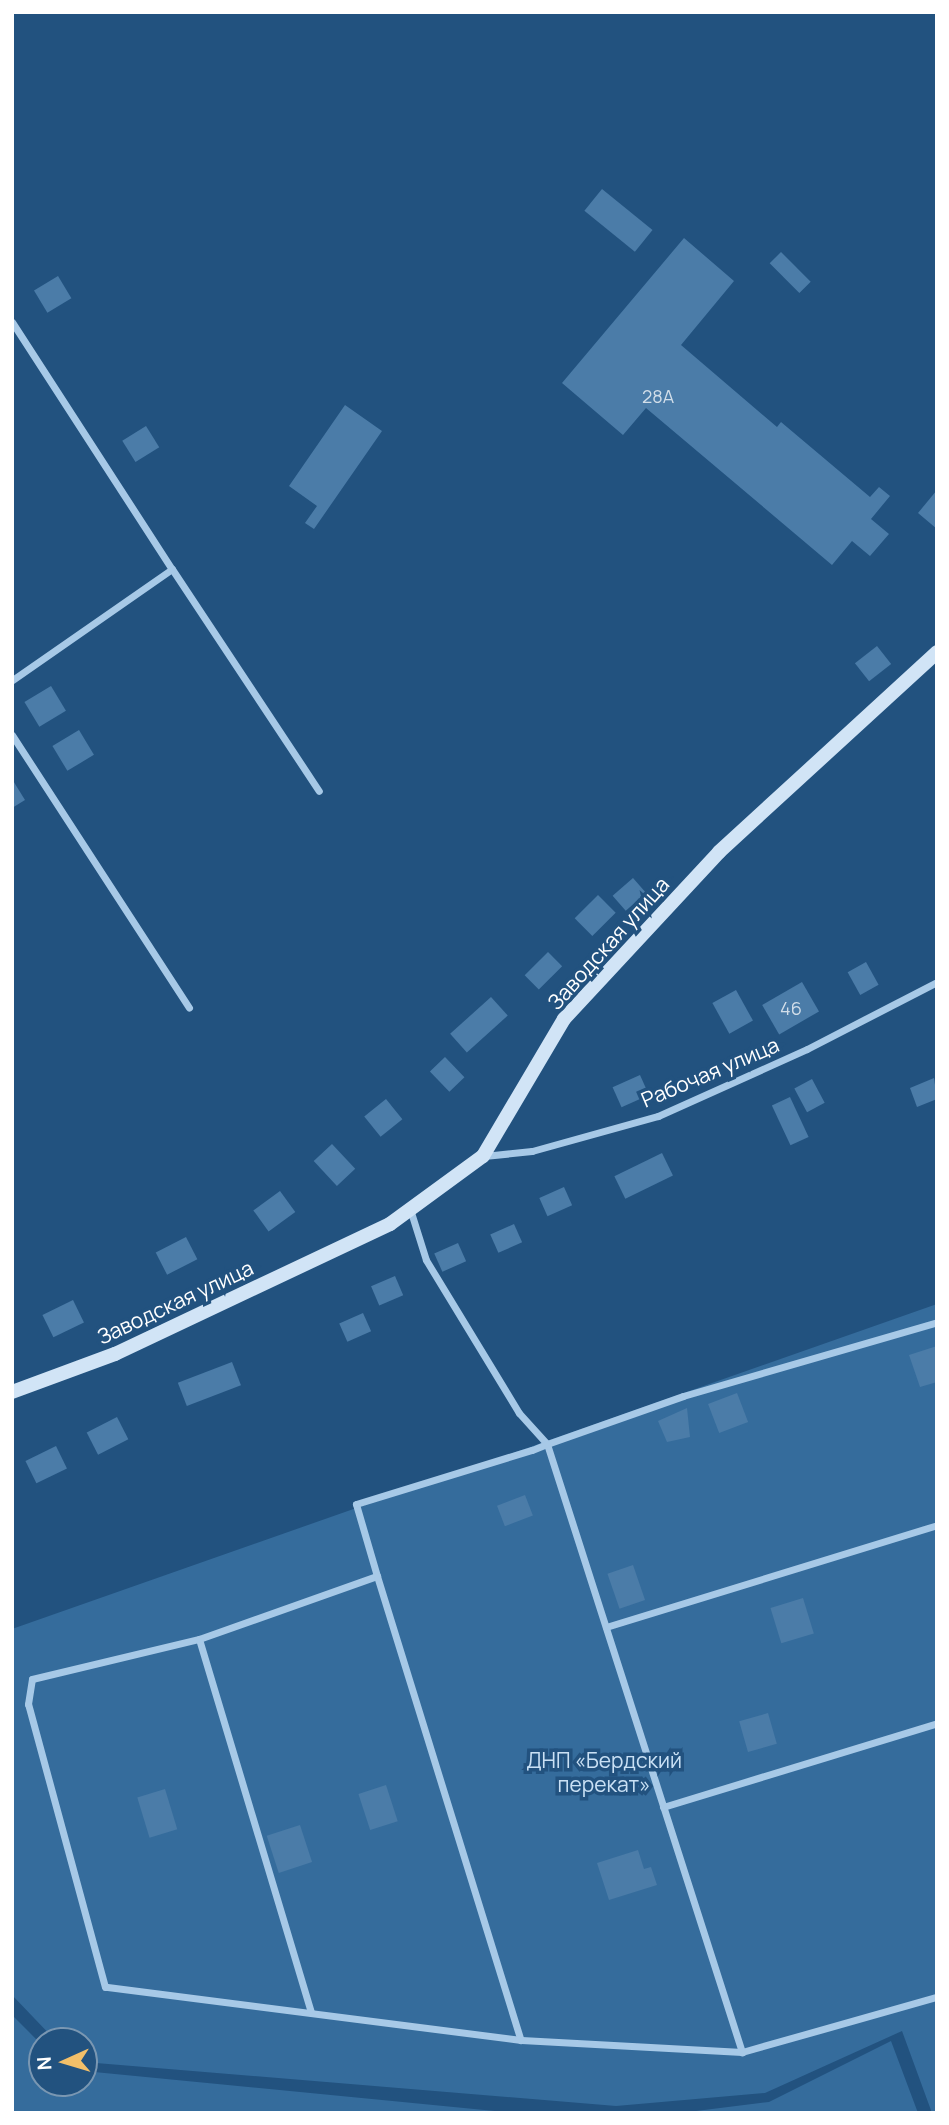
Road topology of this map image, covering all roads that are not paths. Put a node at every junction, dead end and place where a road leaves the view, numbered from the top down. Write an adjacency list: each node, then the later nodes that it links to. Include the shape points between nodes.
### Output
1 (12, 322): 2 (street)
2 (172, 569): 4 (street); 6 (street)
3 (937, 652): 9 (street, Заводская улица, via 719,852 564,1019)
4 (12, 680)
5 (12, 735): 8 (street)
6 (319, 791)
7 (937, 982): 9 (street, Рабочая улица, via 807,1049 658,1116 532,1151)
8 (188, 1008)
9 (483, 1156): 10 (street, Заводская улица)
10 (410, 1209): 12 (street, Заводская улица, via 390,1224 115,1354); 13 (street, via 426,1260 519,1413)
11 (937, 1322): 13 (street, via 683,1396)
12 (12, 1392)
13 (547, 1444): 15 (street, via 356,1504); 16 (street)
14 (937, 1525): 16 (street)
15 (377, 1576): 17 (street); 22 (street)
16 (606, 1628): 19 (street)
17 (199, 1639): 21 (street); 21 (street, via 32,1679 28,1704 105,1987)
18 (937, 1723): 19 (street)
19 (663, 1807): 23 (street)
20 (937, 1997): 23 (street)
21 (311, 2013): 22 (street)
22 (521, 2040): 23 (street)
23 (742, 2052)

